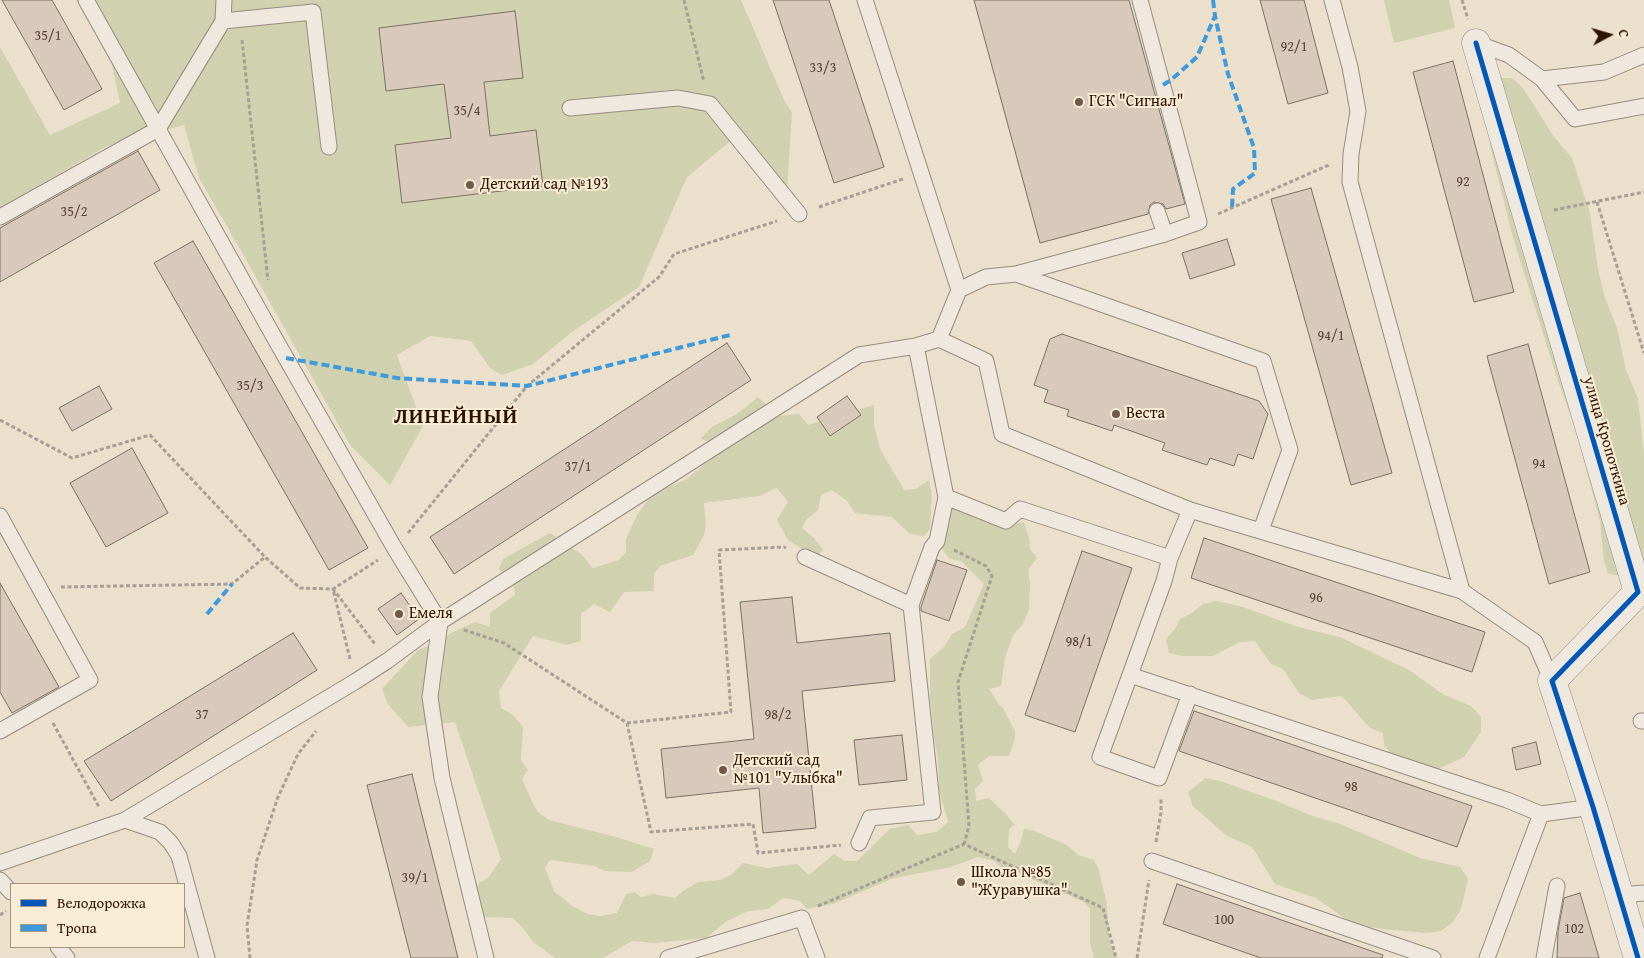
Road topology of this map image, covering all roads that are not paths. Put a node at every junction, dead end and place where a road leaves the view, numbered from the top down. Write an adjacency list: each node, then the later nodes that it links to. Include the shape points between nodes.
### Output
1 (86, 0): 12 (lane)
2 (224, 0): 6 (lane)
3 (865, 0): 19 (lane)
4 (1140, 0): 17 (lane, via 1199,222)
5 (1332, 0): 28 (lane, via 1358,111 1350,182)
6 (223, 21): 12 (lane); 13 (lane, via 313,12)
7 (1476, 44): 9 (lane, via 1509,55); 29 (street, улица Кропоткина)
8 (1644, 55): 9 (lane, via 1604,72)
9 (1542, 79): 10 (lane, via 1575,119)
10 (1644, 106)
11 (570, 108): 15 (lane, via 678,98 710,104)
12 (158, 129): 16 (lane); 31 (lane, via 274,337)
13 (329, 147)
14 (1157, 211): 17 (lane)
15 (799, 214)
16 (0, 216)
17 (1165, 234): 18 (lane)
18 (1016, 274): 19 (lane, via 986,277); 25 (lane, via 1264,361 1290,450)
19 (959, 290): 20 (lane)
20 (939, 338): 21 (lane); 23 (lane, via 986,361 1002,434)
21 (916, 346): 22 (lane); 31 (lane, via 859,355)
22 (946, 497): 27 (lane, via 1006,521 1020,509); 30 (lane, via 937,541)
23 (1190, 510): 25 (lane); 27 (lane)
24 (0, 516): 35 (lane, via 90,680)
25 (1261, 530): 28 (lane)
26 (804, 557): 30 (lane)
27 (1170, 558): 32 (lane)
28 (1462, 591): 33 (lane, via 1535,642)
29 (1641, 591): 33 (street, улица Кропоткина)
30 (911, 605): 39 (lane, via 933,812 870,818)
31 (440, 622): 38 (lane, via 356,681); 49 (lane, via 430,697 442,778)
32 (1130, 675): 34 (lane); 34 (lane, via 1100,757 1159,778)
33 (1552, 681): 36 (street)
34 (1190, 694): 37 (lane)
35 (0, 731)
36 (1593, 806): 37 (lane); 45 (street)
37 (1541, 814): 53 (lane)
38 (125, 820): 41 (lane); 48 (lane, via 160,832 179,856)
39 (859, 843)
40 (1152, 861): 52 (lane)
41 (0, 863)
42 (0, 880): 44 (lane)
43 (1557, 886): 54 (lane)
44 (10, 891)
45 (1632, 894): 55 (street)
46 (59, 948): 47 (lane)
47 (67, 958)
48 (207, 958)
49 (486, 958)
50 (668, 958): 51 (lane, via 802,918)
51 (817, 958)
52 (1433, 958)
53 (1487, 958)
54 (1544, 958)
55 (1638, 958)

